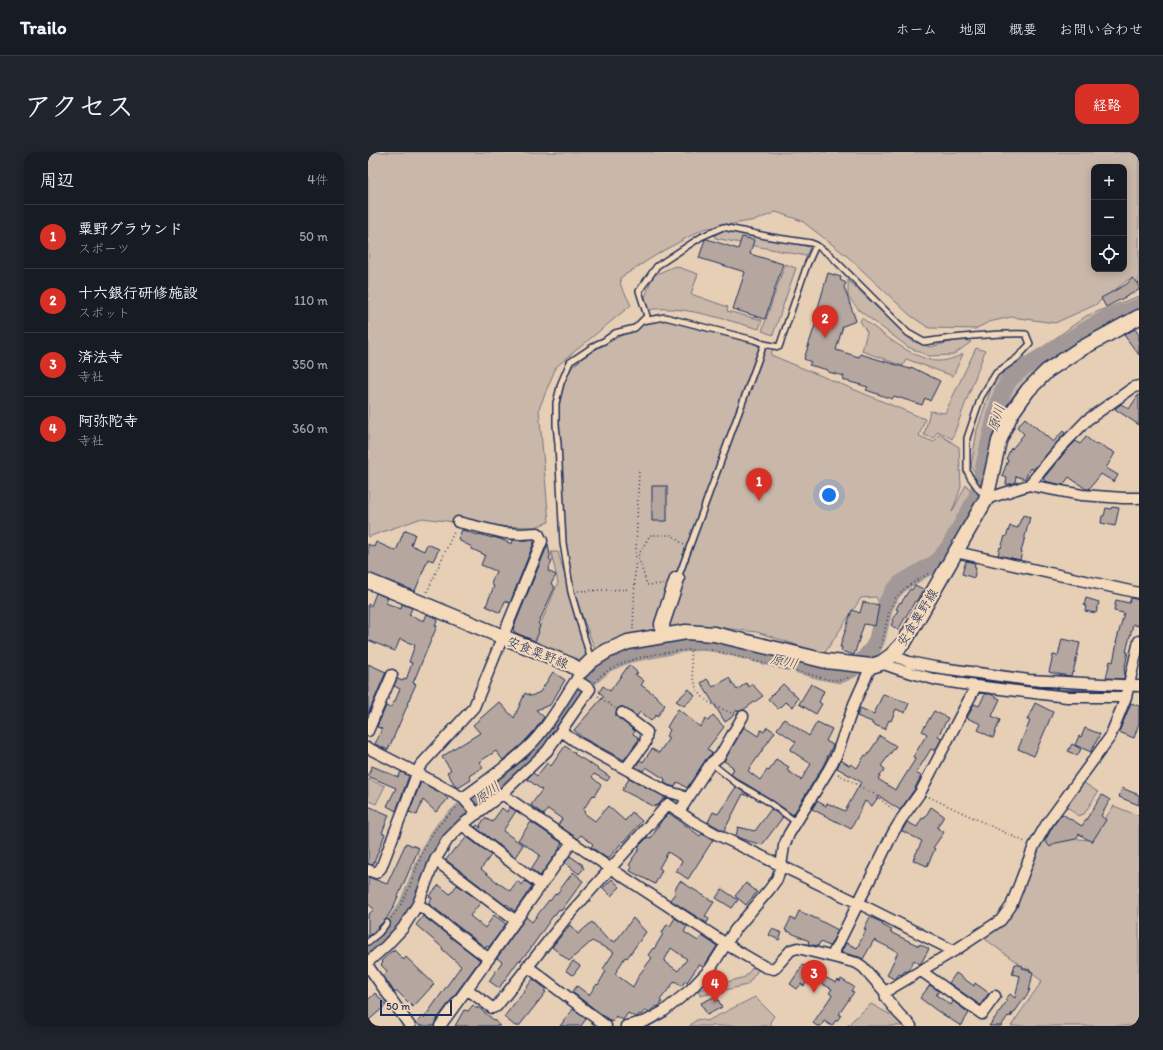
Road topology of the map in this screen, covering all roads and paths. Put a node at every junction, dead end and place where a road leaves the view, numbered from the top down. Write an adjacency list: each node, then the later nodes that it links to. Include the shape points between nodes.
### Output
1 (816, 245): 3 (lane, via 723,227 701,237 657,266 639,291 647,316); 4 (lane, via 779,347); 8 (lane, via 830,255 908,333 924,342 962,336 1026,334 1030,344 1017,358 996,373 981,397 967,438 966,471)
2 (1139, 318): 8 (main road, 安食粟野線, via 1077,351 1047,371 1028,390 1011,414 999,440)
3 (642, 320): 4 (lane, via 665,317); 17 (lane, via 635,328 615,333 570,362 556,403 563,543)
4 (764, 344): 11 (lane)
5 (1139, 386): 7 (street, via 1087,420)
6 (639, 469): 16 (path)
7 (1029, 484): 8 (street); 9 (street, via 1082,495)
8 (984, 495): 12 (main road, 安食粟野線)
9 (1139, 498)
10 (458, 522): 19 (path); 21 (street, via 504,533 538,533 542,541)
11 (688, 548): 15 (lane); 15 (path, via 672,535 650,534 638,556 647,585)
12 (956, 552): 18 (street); 25 (main road, 安食粟野線, via 905,640)
13 (931, 572): 25 (path, via 901,592 894,600)
14 (368, 581): 19 (main road, 安食粟野線)
15 (676, 581): 20 (main road, via 662,624)
16 (634, 590): 17 (path); 22 (path)
17 (571, 592): 26 (lane)
18 (1139, 593)
19 (422, 604): 21 (main road, 安食粟野線)
20 (664, 636): 22 (main road); 25 (main road, via 686,632 714,634 826,661)
21 (502, 638): 26 (main road, 安食粟野線, via 571,665); 41 (street, via 474,707 420,766)
22 (633, 641): 26 (main road, via 607,651)
23 (1139, 642): 28 (street)
24 (690, 650): 25 (path, via 707,649 831,680 851,677); 31 (path, via 625,662 608,670); 34 (path, via 696,687 701,696 716,706)
25 (876, 663): 28 (street, via 909,662 934,668 1029,680); 29 (street, via 937,680); 40 (street, via 854,704 837,754)
26 (582, 674): 31 (street); 45 (street, via 533,742)
27 (392, 675): 35 (street)
28 (1128, 685): 30 (street); 32 (street)
29 (976, 686): 32 (street, via 1067,697); 42 (street)
30 (1139, 686)
31 (588, 688): 33 (path); 36 (street)
32 (1126, 697): 51 (street, via 1110,736 1046,825)
33 (622, 713): 39 (street, via 647,732 645,743)
34 (743, 716): 38 (street, via 720,756)
35 (368, 731)
36 (561, 731): 39 (street); 43 (street, via 547,751)
37 (368, 748): 41 (street)
38 (711, 763): 44 (street); 48 (lane, via 736,783)
39 (626, 768): 44 (street, via 666,791 680,794)
40 (829, 769): 47 (path, via 874,794); 48 (street)
41 (417, 773): 45 (street); 55 (street, via 381,868 376,873)
42 (920, 793): 47 (street); 51 (path)
43 (502, 794): 45 (street); 50 (street)
44 (687, 799): 46 (street)
45 (469, 805): 49 (street); 60 (path, via 460,805 432,834 406,894)
46 (678, 812): 53 (street); 54 (street, via 668,804)
47 (902, 818): 57 (street)
48 (796, 822): 53 (street, via 784,846)
49 (462, 825): 52 (street, via 448,839); 56 (street)
50 (572, 842): 54 (street); 56 (street)
51 (1034, 846): 63 (street, via 1011,906 1002,920)
52 (435, 860): 58 (street); 59 (street)
53 (781, 866): 57 (street); 62 (street, via 777,879 734,930)
54 (610, 868): 62 (street); 68 (street)
55 (368, 870)
56 (541, 885): 59 (street)
57 (858, 903): 63 (street); 64 (street)
58 (418, 904): 65 (street); 66 (street, via 403,928)
59 (516, 921): 65 (street)
60 (387, 923): 61 (lane)
61 (368, 942)
62 (726, 944): 64 (street, via 765,967 774,969 791,950 798,948); 76 (street, via 710,969 690,990 664,1011 646,1021)
63 (954, 951): 69 (street)
64 (832, 956): 71 (street, via 857,963)
65 (489, 959): 70 (street)
66 (368, 962)
67 (368, 966): 73 (street)
68 (527, 966): 70 (street, via 497,1006 492,1008); 75 (street)
69 (921, 971): 71 (street); 72 (street, via 982,1014)
70 (467, 989): 74 (street)
71 (886, 992): 77 (street, via 886,998)
72 (996, 996)
73 (410, 1026)
74 (440, 1026)
75 (606, 1026)
76 (626, 1026)
77 (911, 1026)

